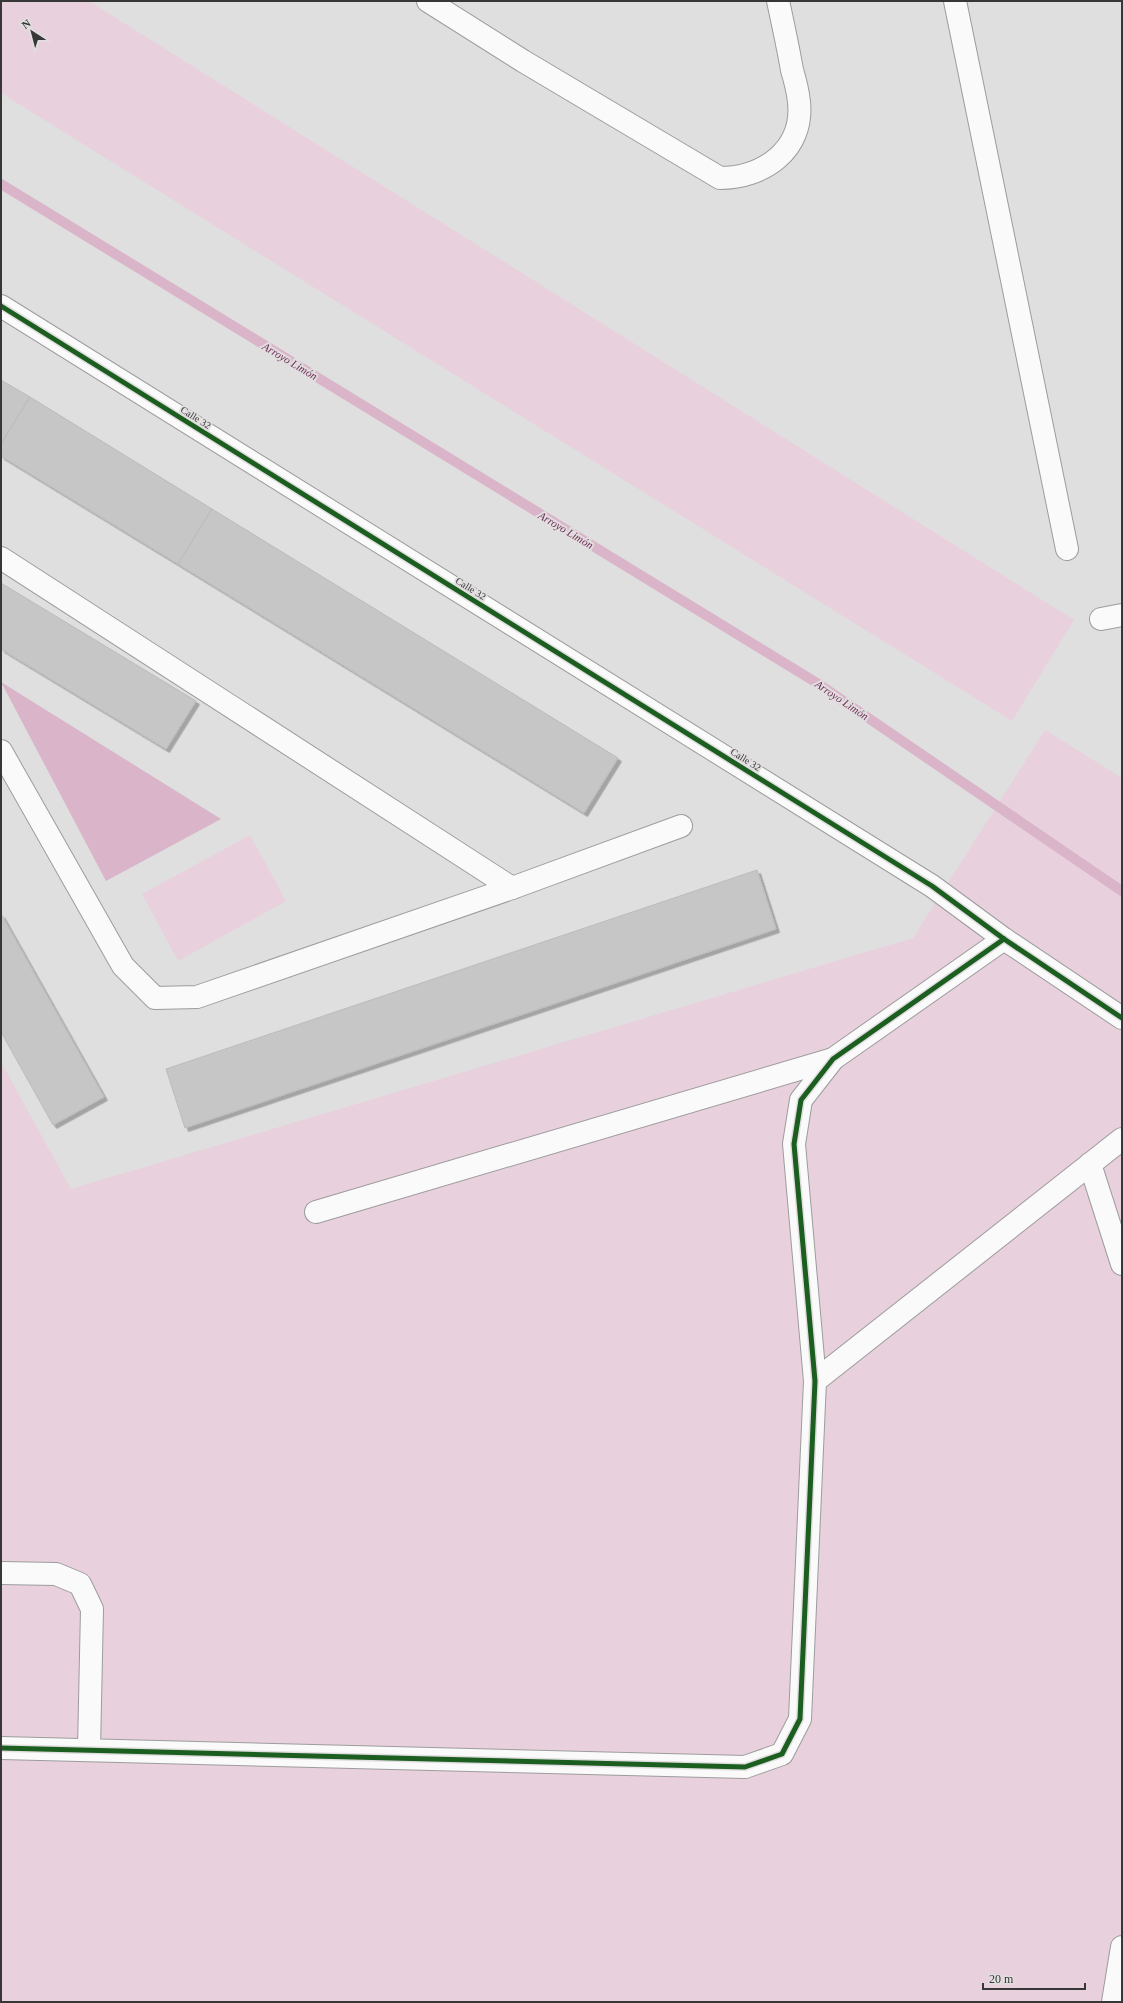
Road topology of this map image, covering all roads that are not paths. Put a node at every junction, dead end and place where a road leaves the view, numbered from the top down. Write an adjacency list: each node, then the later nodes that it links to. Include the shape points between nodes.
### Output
1 (428, 1): 2 (street, via 523,61 720,178 733,178 759,171 773,162 785,151 797,127 799,103)
2 (778, 1)
3 (954, 1): 5 (street)
4 (1, 306): 12 (street, Calle 32, via 932,886)
5 (1067, 549)
6 (1, 558): 11 (street)
7 (1122, 615): 8 (street)
8 (1101, 619)
9 (1, 751): 11 (street, via 123,966 155,998 197,997)
10 (681, 826): 11 (street)
11 (512, 888)
12 (1004, 939): 13 (street, Calle 32); 14 (street)
13 (1122, 1018)
14 (833, 1059): 17 (street); 19 (street, via 801,1100 794,1144)
15 (1122, 1139): 16 (street)
16 (1090, 1164): 18 (street); 19 (street)
17 (316, 1212)
18 (1122, 1264)
19 (815, 1381): 22 (street, via 800,1720 782,1754 745,1766)
20 (1, 1573): 22 (street, via 56,1574 80,1584 92,1609)
21 (1, 1748): 22 (street)
22 (89, 1749)
23 (1122, 1947): 24 (street)
24 (1112, 2002)

